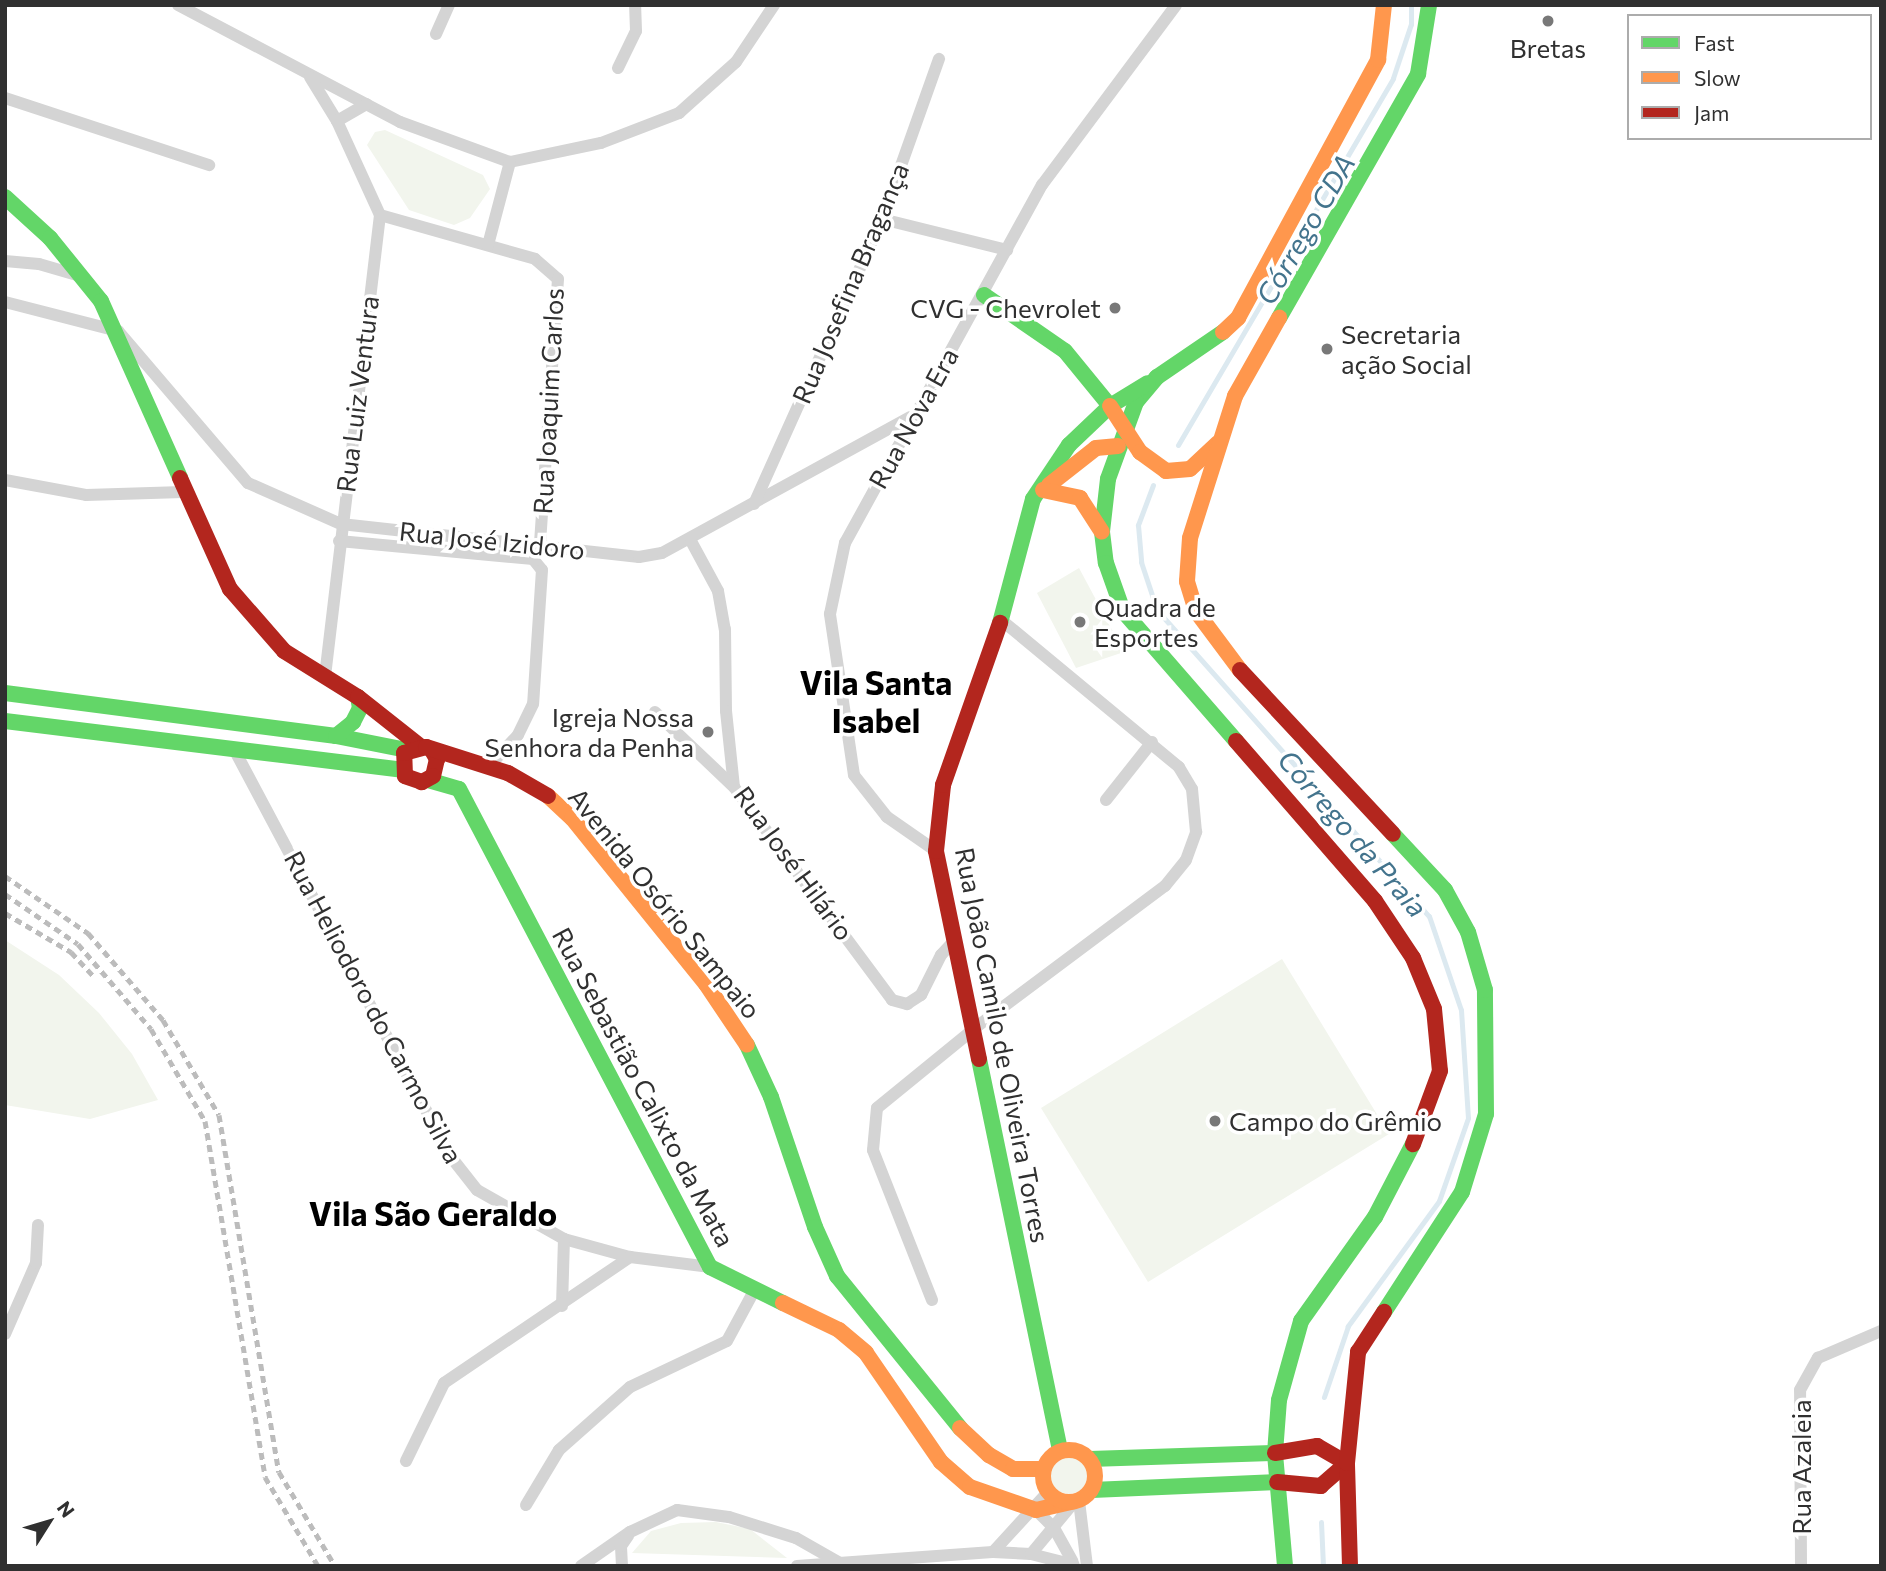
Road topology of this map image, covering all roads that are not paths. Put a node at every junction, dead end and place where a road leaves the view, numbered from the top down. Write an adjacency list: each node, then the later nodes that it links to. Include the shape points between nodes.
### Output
1 (178, 5): 11 (street)
2 (449, 5): 8 (street)
3 (635, 5): 10 (street, via 636,31)
4 (774, 5): 15 (street, via 736,62 678,113 601,143)
5 (1176, 5): 22 (street, Rua Nova Era, via 1042,185)
6 (1384, 5): 31 (street, Rua João Camilo de Oliveira Torres, via 1378,60 1238,318 1215,340)
7 (1429, 5): 35 (street, via 1418,74 1381,146 1250,363)
8 (436, 34)
9 (939, 59): 19 (street, Rua Josefina Bragança)
10 (618, 68)
11 (308, 74): 13 (street); 14 (street)
12 (5, 97): 16 (street)
13 (366, 104): 14 (street); 15 (street, via 400,122)
14 (337, 121): 18 (street)
15 (510, 162): 21 (street)
16 (209, 165)
17 (5, 197): 20 (street)
18 (380, 215): 21 (street, Rua Joaquim Carlos); 42 (street, Rua Luiz Ventura)
19 (881, 219): 22 (street); 41 (street, Rua Josefina Bragança)
20 (50, 238): 24 (street); 25 (street)
21 (488, 245): 46 (street, Rua Joaquim Carlos, via 536,259 558,279)
22 (1007, 250): 26 (street, Rua Nova Era)
23 (5, 261): 24 (street)
24 (40, 264): 25 (street)
25 (80, 276): 27 (street)
26 (984, 295): 32 (street, via 1065,351); 33 (street, Rua Nova Era)
27 (101, 301): 29 (street, via 98,314); 30 (street)
28 (5, 302): 29 (street)
29 (83, 325): 30 (street)
30 (118, 331): 39 (street); 42 (street, Rua José Izidoro, via 248,483)
31 (1157, 377): 32 (street, Rua João Camilo de Oliveira Torres); 34 (street)
32 (1111, 406): 34 (street); 40 (street, Rua João Camilo de Oliveira Torres, via 1069,445)
33 (910, 417): 41 (street, Rua José Izidoro); 63 (street, Rua Nova Era, via 845,543 830,614 854,775 887,817)
34 (1123, 427): 36 (street); 37 (street)
35 (1218, 443): 37 (street, via 1190,468 1166,471); 79 (street, via 1190,538 1187,581 1196,611 1223,652 1445,890 1468,932 1485,990 1486,1114 1462,1192 1358,1352)
36 (1118, 446): 37 (street); 40 (street, via 1096,448); 43 (street, via 1108,479)
37 (1140, 452)
38 (5, 480): 39 (street, via 86,495)
39 (183, 492): 48 (street, via 230,589 284,651)
40 (1038, 494): 43 (street, via 1080,498); 47 (street, Rua João Camilo de Oliveira Torres)
41 (754, 505): 45 (street, Rua José Izidoro)
42 (341, 524): 44 (street, Rua Luiz Ventura); 46 (street, Rua José Izidoro)
43 (1102, 532): 76 (street, via 1106,564 1123,611 1375,901 1413,958 1434,1009 1440,1071 1412,1148 1375,1217 1301,1321 1279,1399)
44 (339, 541): 48 (street, Rua Luiz Ventura); 57 (street, via 533,559 542,570 533,704 518,735)
45 (691, 541): 46 (street, Rua José Izidoro, via 639,557); 60 (street, Rua José Hilário, via 718,592 725,629 726,711)
46 (540, 545)
47 (1001, 620): 54 (street); 63 (street, Rua João Camilo de Oliveira Torres, via 943,785)
48 (325, 676): 50 (street)
49 (5, 693): 53 (street, Avenida Osório Sampaio)
50 (358, 697): 53 (street, via 360,708 353,722); 55 (street)
51 (655, 712): 60 (street)
52 (5, 721): 56 (street)
53 (336, 736): 55 (street, Avenida Osório Sampaio)
54 (1152, 742): 62 (street); 65 (street, via 1179,767 1192,789 1196,832 1186,860 1166,886)
55 (417, 748): 57 (street, Avenida Osório Sampaio); 58 (street); 59 (street, via 438,765)
56 (235, 751): 58 (street); 67 (street, Rua Heliodoro do Carmo Silva, via 458,1165 477,1190)
57 (490, 765): 61 (street, via 471,771); 80 (street, Avenida Osório Sampaio, via 541,789 572,818 706,984 746,1043 771,1097 815,1227 837,1276 869,1320 956,1424 989,1455 1013,1469)
58 (402, 770): 59 (street, via 416,782)
59 (428, 780): 61 (street)
60 (734, 787): 64 (street, Rua José Hilário, via 892,1000 907,1004 921,995 941,955)
61 (459, 789): 69 (street, Rua Sebastião Calixto da Mata)
62 (1106, 800)
63 (936, 851): 64 (street, Rua João Camilo de Oliveira Torres)
64 (956, 939): 65 (street, Rua João Camilo de Oliveira Torres)
65 (975, 1028): 71 (street, via 877,1108 873,1150); 75 (street, Rua João Camilo de Oliveira Torres)
66 (38, 1225): 74 (street, via 36,1263)
67 (564, 1239): 68 (street, Rua Heliodoro do Carmo Silva); 72 (street)
68 (630, 1257): 69 (street, Rua Heliodoro do Carmo Silva); 72 (street)
69 (710, 1267): 70 (street, Rua Sebastião Calixto da Mata)
70 (755, 1289): 84 (street, via 727,1341 630,1387 559,1451); 85 (street, Rua Sebastião Calixto da Mata, via 839,1329 866,1353 941,1462 970,1487)
71 (932, 1300)
72 (562, 1306): 78 (street, via 444,1383)
73 (1881, 1331): 98 (street, Rua Azaleia, via 1818,1358 1800,1390)
74 (5, 1334)
75 (1059, 1451): 77 (street, via 1076,1450); 80 (street)
76 (1275, 1453): 77 (street); 79 (street, via 1317,1446); 81 (street)
77 (1090, 1459): 83 (street, via 1096,1474)
78 (406, 1461)
79 (1347, 1462): 81 (street, via 1321,1486); 97 (street)
80 (1043, 1469): 82 (street)
81 (1277, 1482): 83 (street); 96 (street)
82 (1048, 1492): 83 (street); 85 (street)
83 (1079, 1499): 85 (street); 86 (street); 95 (street)
84 (526, 1505)
85 (1036, 1510): 86 (street); 88 (street)
86 (1054, 1528): 89 (street); 90 (street)
87 (630, 1532): 91 (street, via 677,1510 729,1517 796,1538); 92 (street); 93 (street, via 621,1546)
88 (993, 1552): 89 (street); 91 (street)
89 (1031, 1554): 90 (street)
90 (1073, 1564)
91 (841, 1565): 94 (street)
92 (581, 1566)
93 (622, 1566)
94 (797, 1566)
95 (1087, 1566)
96 (1285, 1566)
97 (1350, 1566)
98 (1801, 1566)

